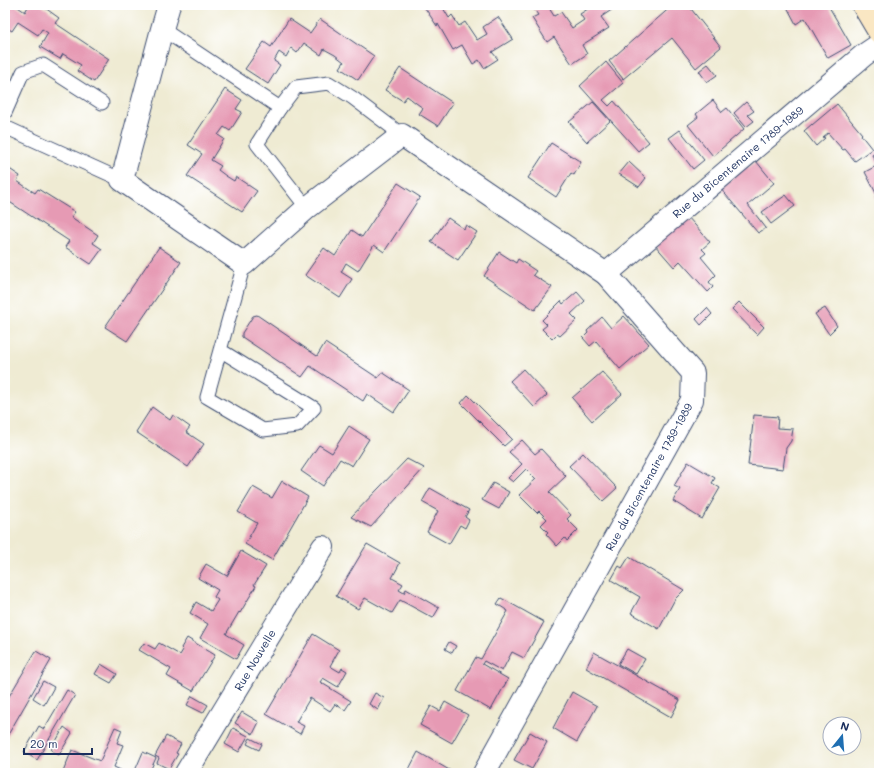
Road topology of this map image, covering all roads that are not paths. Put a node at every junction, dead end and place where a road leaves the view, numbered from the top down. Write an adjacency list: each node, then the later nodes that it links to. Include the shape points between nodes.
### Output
1 (169, 5): 3 (street)
2 (863, 5): 4 (street)
3 (162, 29): 7 (lane); 11 (street)
4 (879, 32)
5 (879, 45): 14 (street, Rue du Bicentenaire 1789-1989)
6 (102, 103): 8 (lane, via 43,65 23,72)
7 (280, 108): 10 (lane, via 296,87 329,83); 12 (lane, via 257,144)
8 (5, 113)
9 (5, 127): 11 (lane)
10 (402, 135): 12 (street); 14 (street)
11 (122, 180): 13 (street)
12 (307, 208): 13 (street)
13 (244, 264): 15 (lane)
14 (606, 274): 18 (street, Rue du Bicentenaire 1789-1989, via 693,373 692,400)
15 (220, 350): 15 (lane, via 207,397 262,430 297,426 314,408)
16 (323, 547): 17 (street, Rue Nouvelle)
17 (186, 773)
18 (484, 773)

